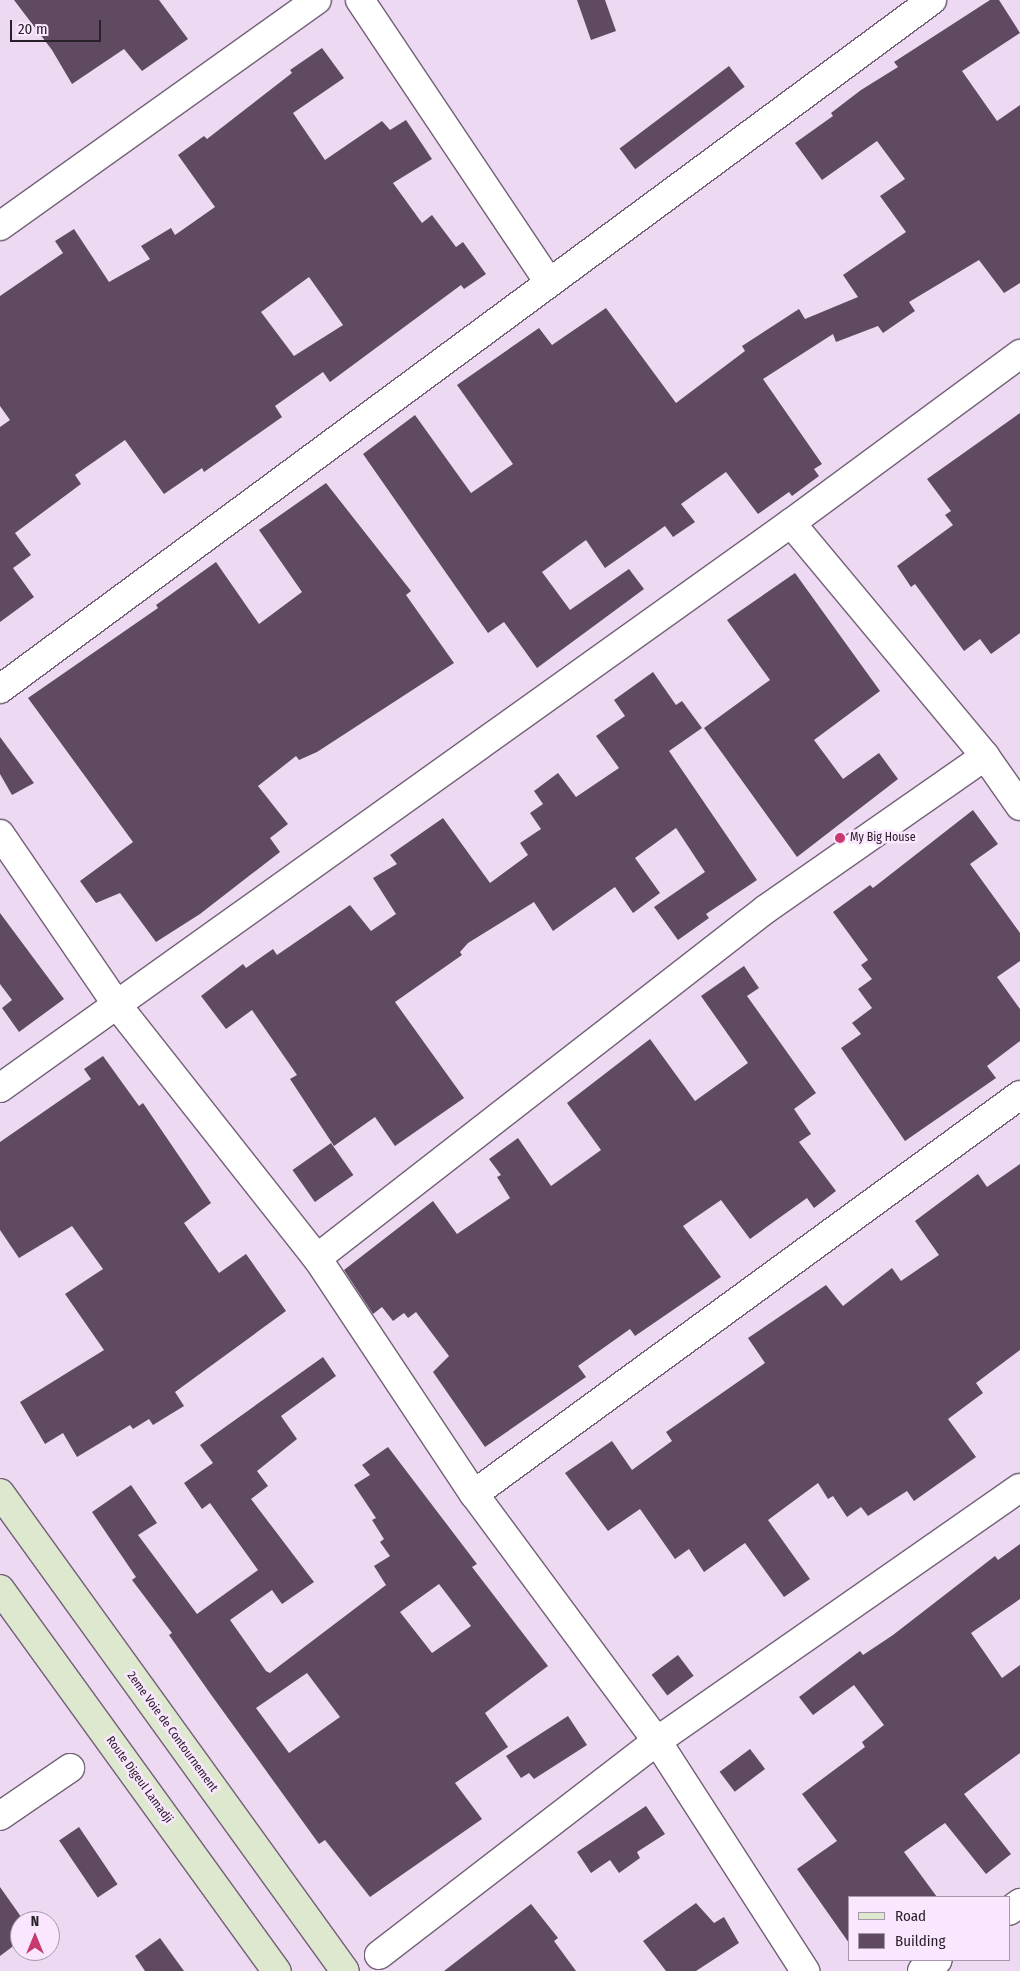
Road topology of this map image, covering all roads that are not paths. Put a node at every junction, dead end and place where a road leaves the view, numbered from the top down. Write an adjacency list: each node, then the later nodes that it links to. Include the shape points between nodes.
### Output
1 (317, 0): 4 (street)
2 (360, 0): 5 (street)
3 (932, 0): 5 (street)
4 (0, 226)
5 (549, 282): 8 (street)
6 (1020, 354): 7 (street)
7 (791, 523): 9 (street); 12 (street)
8 (0, 689)
9 (985, 756): 10 (street); 15 (street, via 766,909)
10 (1020, 806)
11 (0, 834): 12 (street)
12 (117, 1005): 13 (street); 15 (street)
13 (0, 1088)
14 (1020, 1095): 18 (street)
15 (317, 1258): 18 (street)
16 (1020, 1488): 20 (street)
17 (0, 1493): 26 (main road, 2eme Voie de Contournement)
18 (474, 1494): 20 (street)
19 (0, 1589): 25 (main road, Route Digeul Lamadji)
20 (657, 1741): 23 (street); 27 (street)
21 (70, 1768): 22 (street)
22 (0, 1816)
23 (379, 1955)
24 (937, 1961): 28 (street)
25 (277, 1971)
26 (345, 1971)
27 (805, 1971)
28 (922, 1971)

